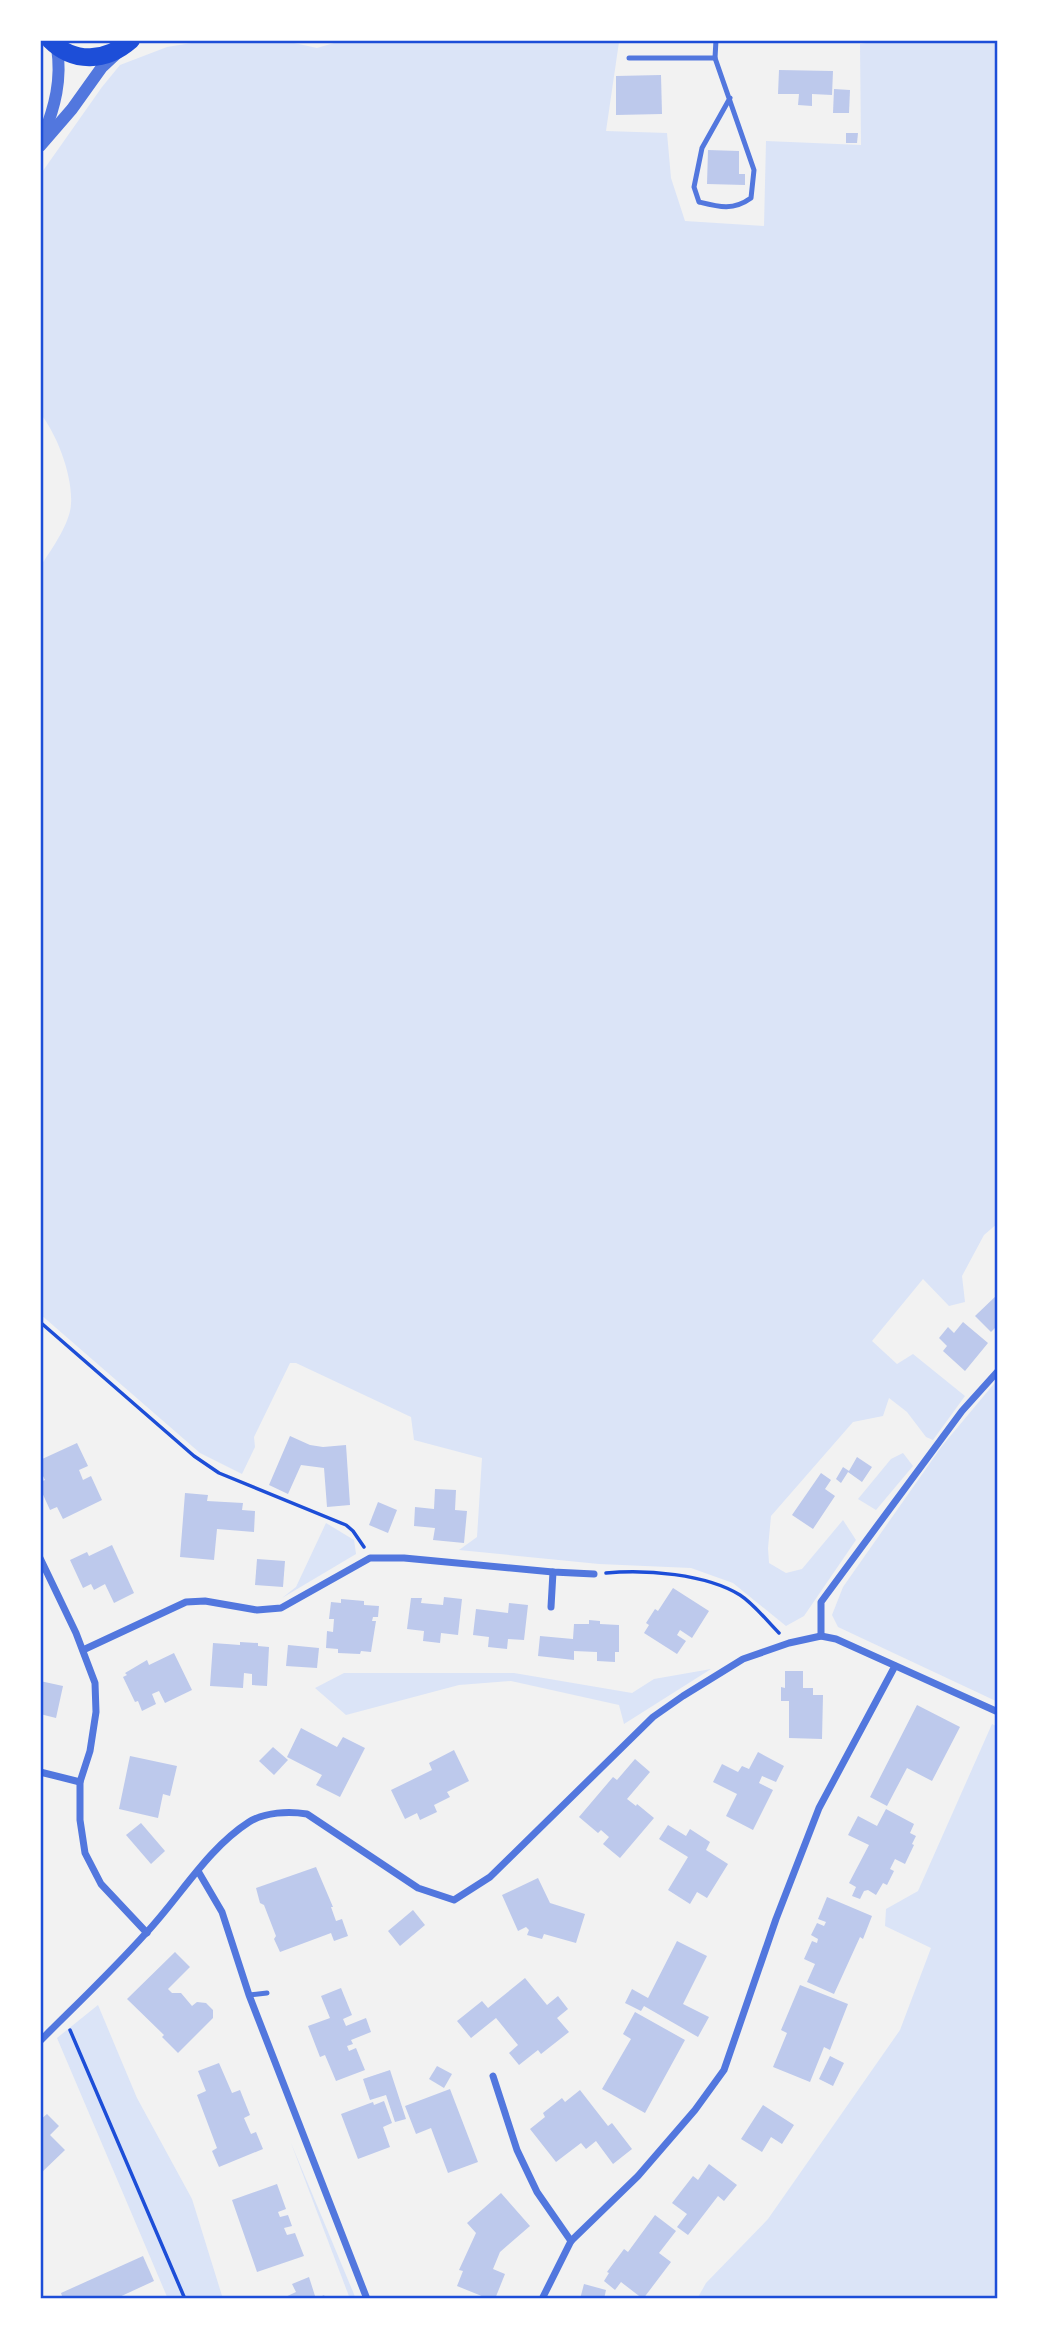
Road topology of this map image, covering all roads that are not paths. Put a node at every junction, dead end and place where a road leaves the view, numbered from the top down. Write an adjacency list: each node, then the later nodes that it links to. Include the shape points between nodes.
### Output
1 (143, 40): 4 (main road)
2 (716, 40): 6 (lane)
3 (51, 42): 4 (main road, via 75,56 89,58 108,55); 8 (street, via 59,82)
4 (125, 45): 8 (street, via 102,66)
5 (629, 58): 6 (lane)
6 (715, 58): 7 (lane)
7 (730, 98): 7 (lane, via 754,170 751,198 726,208 699,202 694,187 702,148)
8 (40, 145)
9 (998, 1371): 14 (street, via 962,1412 821,1602)
10 (40, 1558): 15 (street)
11 (553, 1572): 12 (street); 13 (street); 15 (street, via 370,1558 281,1608 257,1610 186,1602)
12 (594, 1574)
13 (551, 1607)
14 (821, 1636): 16 (street); 20 (street, via 743,1659 653,1717 490,1877 454,1900 418,1888 307,1814 294,1811 251,1821)
15 (83, 1650): 19 (street, via 95,1683 96,1712)
16 (895, 1666): 17 (street); 26 (street, via 820,1808 724,2070 638,2176)
17 (998, 1712)
18 (40, 1772): 19 (street)
19 (80, 1782): 21 (street, via 85,1853 101,1884)
20 (198, 1871): 21 (street); 23 (street, via 222,1912)
21 (147, 1933): 24 (street)
22 (267, 1993): 23 (lane)
23 (249, 1995): 27 (street)
24 (40, 2041)
25 (493, 2077): 26 (street, via 517,2151 537,2192)
26 (571, 2241): 28 (street)
27 (367, 2299)
28 (542, 2299)

